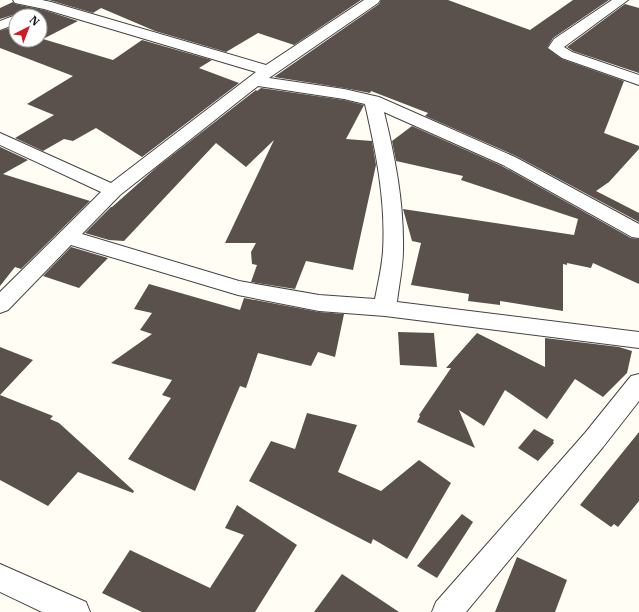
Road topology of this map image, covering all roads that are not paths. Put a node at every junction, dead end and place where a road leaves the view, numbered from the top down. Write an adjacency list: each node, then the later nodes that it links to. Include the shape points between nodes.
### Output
1 (20, 0): 4 (street)
2 (373, 0): 6 (street)
3 (621, 0): 7 (street, via 559,42 556,48 567,55)
4 (51, 3): 5 (street); 6 (street)
5 (40, 8)
6 (261, 76): 8 (street); 10 (street)
7 (639, 80)
8 (373, 101): 11 (street, via 509,161); 15 (street, via 392,195 393,251)
9 (0, 138): 10 (street)
10 (113, 191): 12 (street)
11 (639, 232)
12 (68, 237): 13 (street); 15 (street, via 238,288 319,303)
13 (9, 285): 14 (street)
14 (0, 305)
15 (384, 308): 16 (street)
16 (639, 340)
17 (639, 383): 20 (street)
18 (0, 578): 19 (street)
19 (75, 612)
20 (447, 612)

